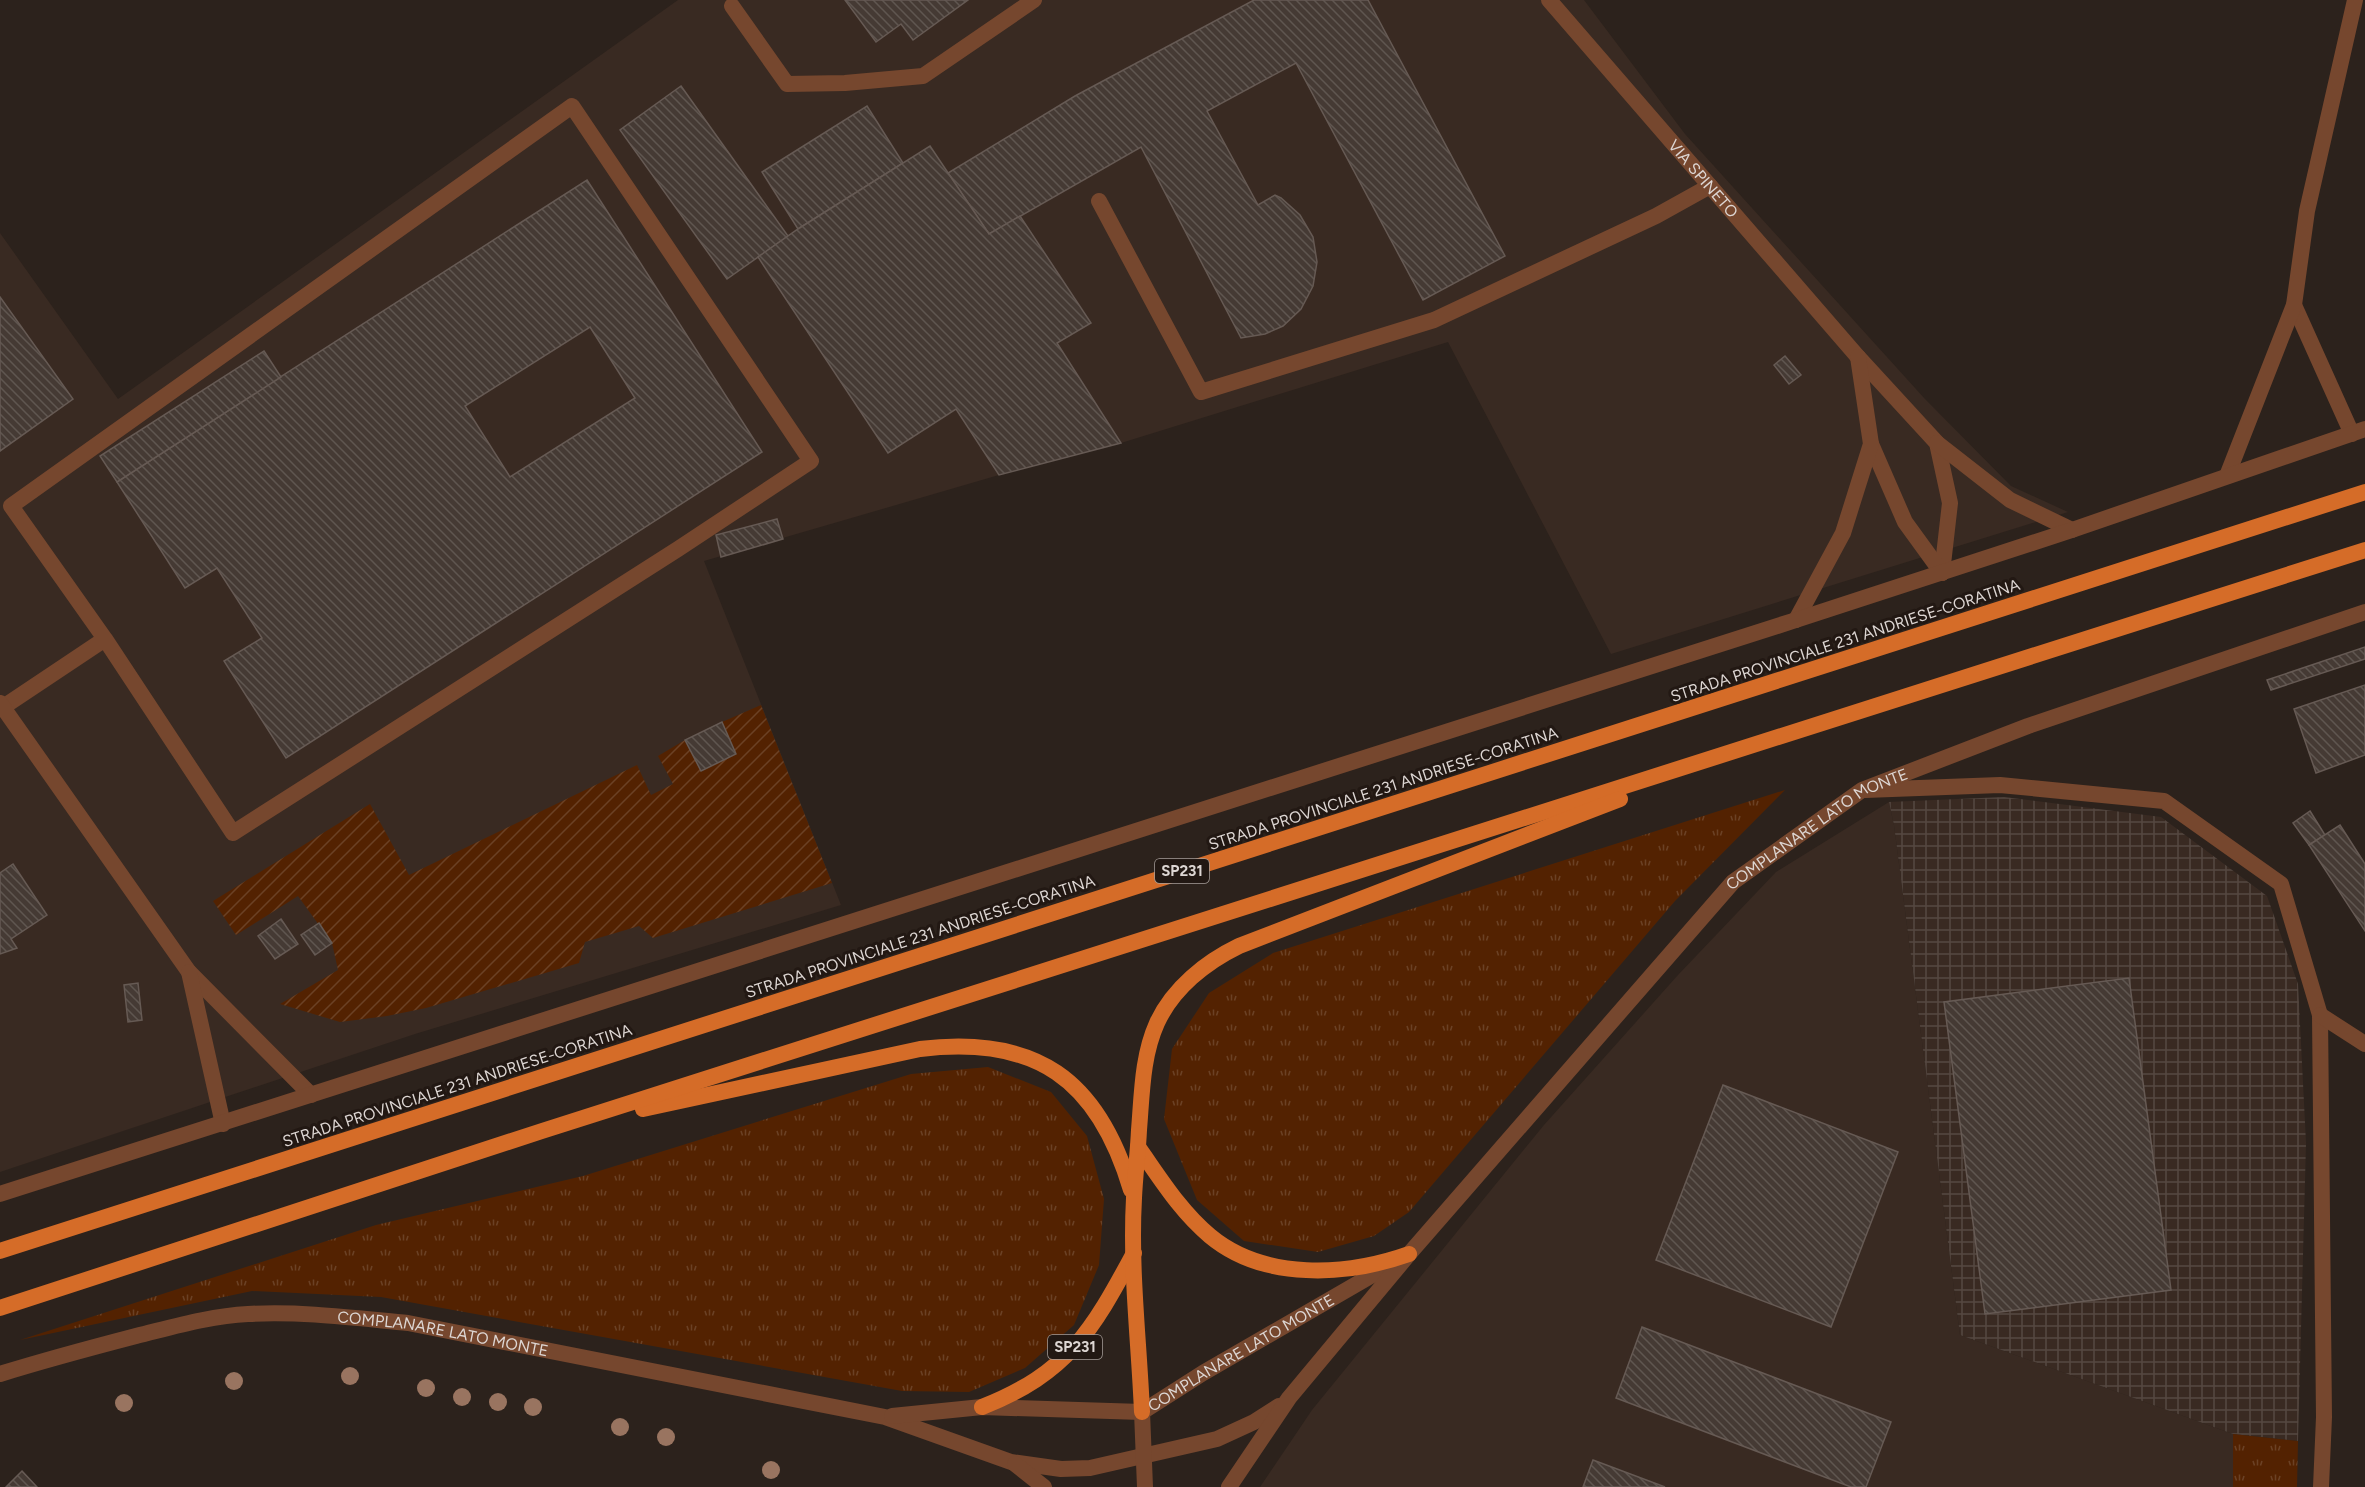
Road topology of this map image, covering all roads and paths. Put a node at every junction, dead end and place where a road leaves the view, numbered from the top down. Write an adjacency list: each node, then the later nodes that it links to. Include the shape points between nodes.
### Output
1 (1034, 0): 4 (street, via 923,76 845,84 788,84)
2 (1549, 0): 5 (street, VIA SPINETO)
3 (2355, 0): 7 (street, via 2307,211)
4 (732, 6)
5 (1710, 186): 6 (street, via 1656,216 1434,320 1201,392); 8 (street, VIA SPINETO)
6 (1099, 201)
7 (2294, 306): 9 (street); 12 (street)
8 (1858, 357): 10 (street, VIA SPINETO); 11 (street)
9 (2358, 432): 12 (street)
10 (1937, 443): 14 (street, VIA SPINETO, via 2010,500); 16 (street, via 1950,503)
11 (1871, 444): 16 (street, via 1905,522); 18 (street, via 1843,533)
12 (2228, 476): 14 (street)
13 (2365, 492): 32 (highway, STRADA PROVINCIALE 231 ANDRIESE-CORATINA / SP231)
14 (2072, 530): 16 (street)
15 (2365, 550): 21 (highway)
16 (1942, 573): 18 (street)
17 (2365, 612): 22 (street, COMPLANARE LATO MONTE, via 2028,726)
18 (1796, 620): 26 (street)
19 (105, 639): 19 (street, via 232,834 811,461 572,106 11,506); 20 (street)
20 (1, 705): 23 (street)
21 (1774, 738): 28 (highway); 29 (highway, via 1218,957 1186,983 1158,1021 1146,1061)
22 (1862, 790): 24 (street, via 2000,785 2163,801 2281,884); 34 (street, COMPLANARE LATO MONTE, via 1733,882)
23 (189, 972): 26 (street); 27 (street)
24 (2320, 1015): 25 (street); 46 (street, via 2324,1417)
25 (2365, 1044)
26 (311, 1095): 27 (street)
27 (223, 1124): 30 (street)
28 (542, 1131): 31 (highway, via 920,1048 982,1046 1032,1059 1075,1086 1112,1139); 35 (highway)
29 (1138, 1147): 31 (highway); 34 (highway, via 1196,1224 1221,1245 1246,1257 1287,1268 1325,1271)
30 (0, 1194)
31 (1134, 1199): 33 (highway)
32 (0, 1251)
33 (1134, 1252): 38 (highway, SP231, via 1093,1323 1063,1361 1031,1384); 39 (highway)
34 (1409, 1254): 37 (street, COMPLANARE LATO MONTE); 39 (street, COMPLANARE LATO MONTE)
35 (0, 1308)
36 (0, 1374): 40 (street, COMPLANARE LATO MONTE, via 188,1323 247,1314 302,1314 408,1323)
37 (1289, 1398): 41 (street, COMPLANARE LATO MONTE, via 1226,1435); 45 (street, COMPLANARE LATO MONTE)
38 (982, 1407): 39 (street, COMPLANARE LATO MONTE); 40 (street, COMPLANARE LATO MONTE)
39 (1143, 1412): 41 (street)
40 (885, 1416): 42 (street, COMPLANARE LATO MONTE)
41 (1144, 1455): 42 (street, COMPLANARE LATO MONTE, via 1075,1470); 44 (street)
42 (1011, 1462): 43 (street, COMPLANARE LATO MONTE)
43 (1044, 1487)
44 (1145, 1487)
45 (1229, 1487)
46 (2321, 1487)

